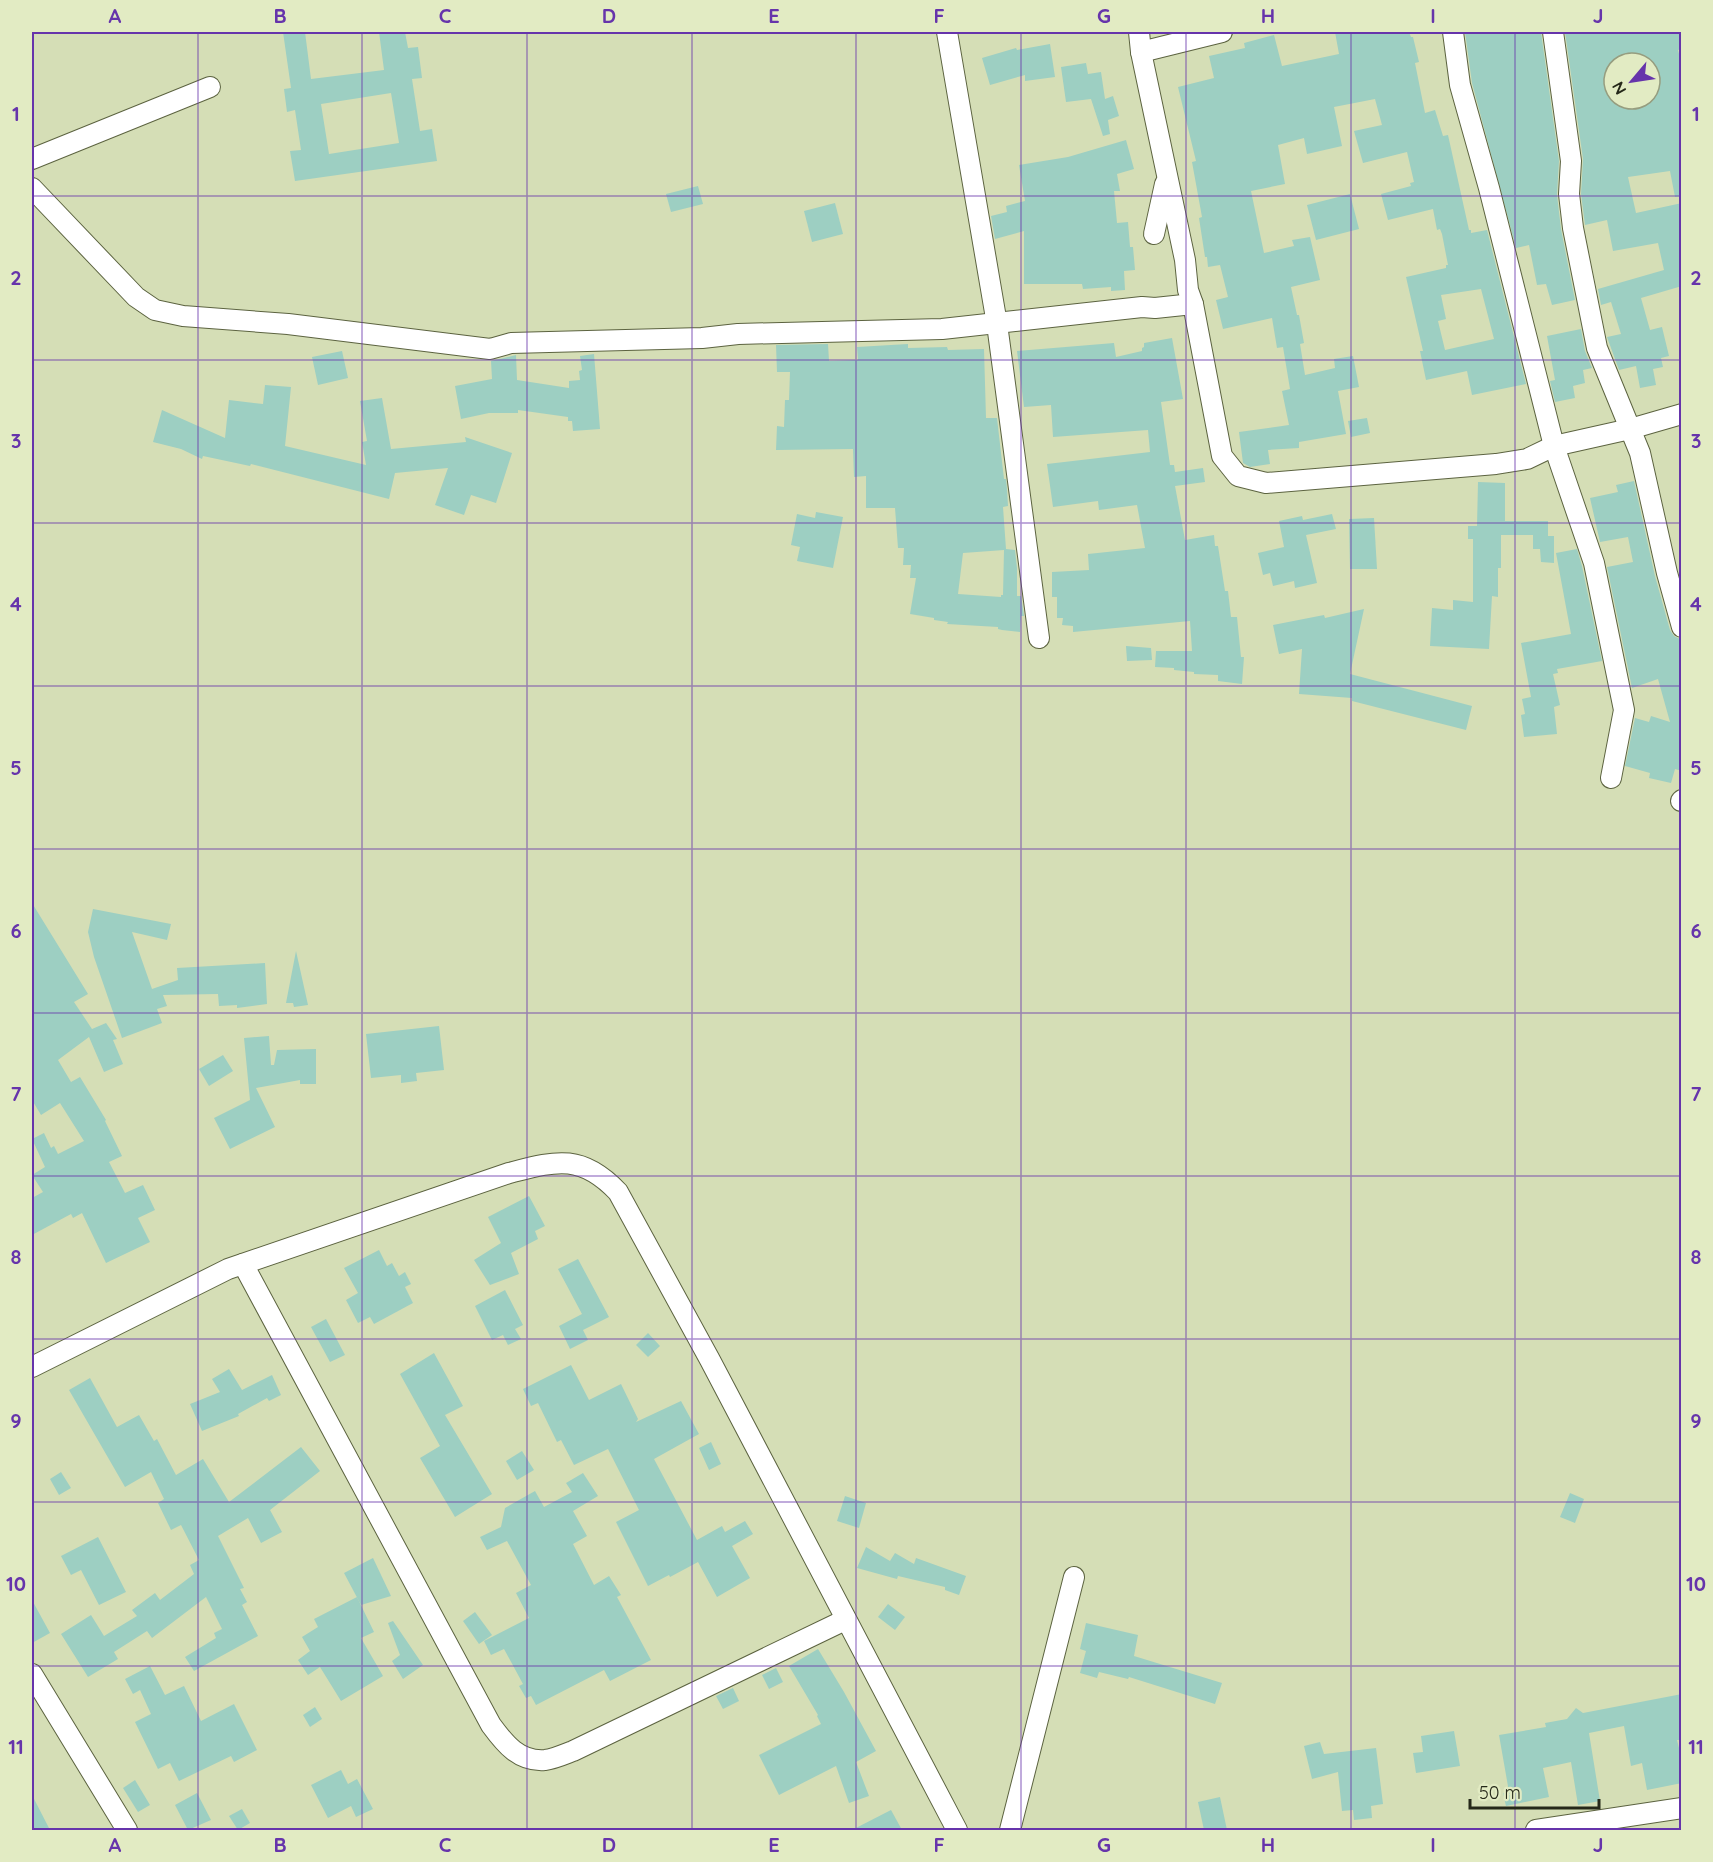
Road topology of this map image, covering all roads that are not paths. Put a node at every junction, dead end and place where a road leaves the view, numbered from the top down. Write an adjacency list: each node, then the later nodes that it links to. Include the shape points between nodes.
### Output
1 (947, 32): 13 (street)
2 (1139, 32): 6 (street)
3 (1222, 32): 6 (street)
4 (1453, 32): 16 (street, via 1460,85)
5 (1553, 32): 15 (street, via 1571,161 1573,228 1597,348)
6 (1141, 52): 9 (street)
7 (210, 87): 8 (street)
8 (32, 159)
9 (1167, 176): 11 (street); 12 (street)
10 (32, 188): 13 (street, via 136,297 155,310 183,316 288,324 490,349 511,343)
11 (1154, 234)
12 (1193, 304): 13 (street); 16 (street, via 1222,456 1238,476 1266,483 1496,464 1527,459)
13 (997, 324): 18 (street)
14 (1682, 414): 15 (street)
15 (1630, 429): 16 (street); 17 (street, via 1640,453)
16 (1554, 446): 19 (street, via 1594,563 1624,710)
17 (1682, 627)
18 (1039, 638)
19 (1611, 778)
20 (243, 1264): 21 (street); 23 (street, via 544,1164 586,1167 604,1177 618,1192 698,1339); 23 (street, via 491,1725 507,1747 526,1757 546,1760 573,1751)
21 (34, 1362)
22 (1074, 1577): 29 (street)
23 (845, 1620): 28 (street)
24 (32, 1674): 27 (street)
25 (1682, 1808): 26 (street)
26 (1569, 1828): 30 (street)
27 (127, 1830)
28 (957, 1830)
29 (1010, 1830)
30 (1536, 1830)

